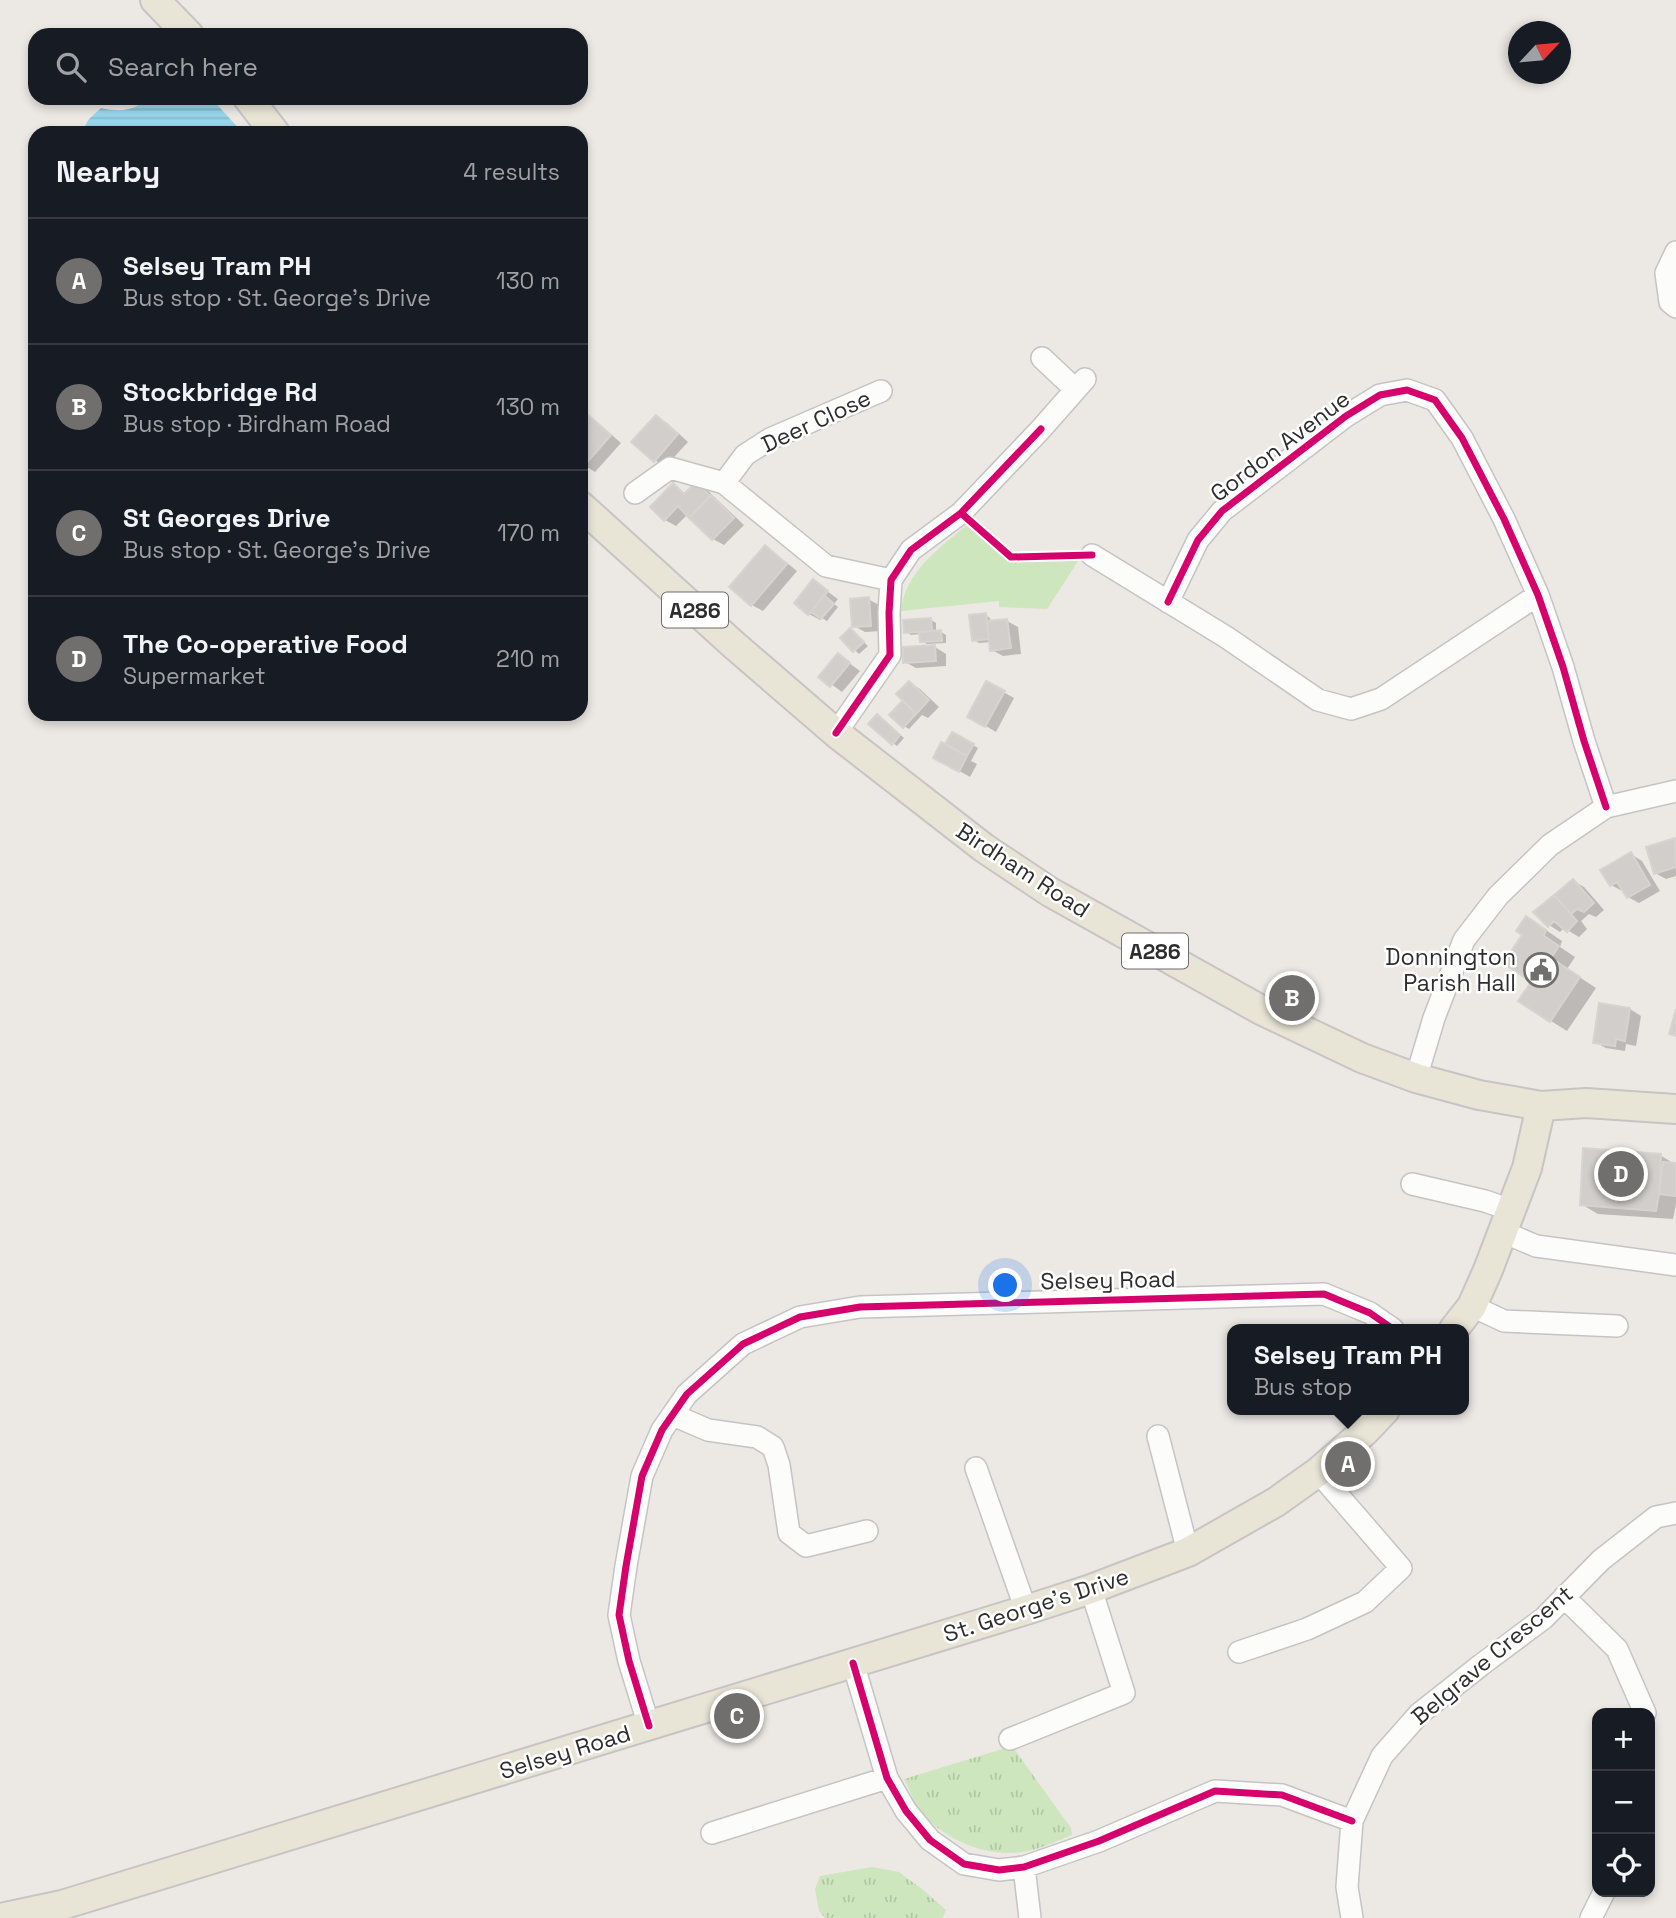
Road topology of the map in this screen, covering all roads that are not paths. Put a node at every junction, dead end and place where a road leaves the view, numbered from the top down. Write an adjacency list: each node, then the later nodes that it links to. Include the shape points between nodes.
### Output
1 (155, 0): 2 (main road)
2 (182, 28)
3 (253, 105): 4 (main road)
4 (270, 126)
5 (1676, 252): 6 (street, via 1666,273 1670,302)
6 (1676, 307)
7 (1042, 358): 13 (street, via 1080,384 961,513 911,550)
8 (881, 391): 9 (street, Deer Close, via 770,439 745,455)
9 (724, 483): 10 (street, via 670,468); 13 (street, via 826,566)
10 (635, 493)
11 (588, 512): 16 (main road, Birdham Road / A286)
12 (1092, 555): 15 (street)
13 (891, 580): 16 (street, via 890,655)
14 (1538, 594): 15 (street, via 1381,699 1351,709 1318,700); 15 (street, Gordon Avenue, via 1462,438 1434,400 1406,390 1380,395 1346,416 1222,511 1198,540); 18 (street, Gordon Avenue)
15 (1168, 602)
16 (836, 733): 19 (main road, Birdham Road / A286, via 984,848 1050,892 1261,1010)
17 (1676, 791): 18 (street)
18 (1605, 807): 19 (street, via 1550,845 1497,896 1464,940)
19 (1416, 1078): 20 (main road, Birdham Road / A286)
20 (1541, 1106): 21 (main road, A286, via 1586,1103); 23 (main road, via 1527,1168)
21 (1676, 1109)
22 (1412, 1184): 23 (street, via 1485,1201)
23 (1507, 1221): 24 (street, via 1536,1246); 25 (main road)
24 (1676, 1265)
25 (1472, 1306): 27 (main road); 28 (street, via 1504,1321)
26 (1386, 1324): 29 (street, Selsey Road, via 1324,1294 860,1307 800,1317 743,1345 687,1394)
27 (1458, 1324)
28 (1617, 1326)
29 (673, 1415): 35 (street, via 708,1430 757,1437 773,1447 789,1534 806,1546); 43 (street, Selsey Road, via 642,1476 620,1615)
30 (1380, 1415): 33 (main road, St. George's Drive)
31 (1158, 1436): 36 (street)
32 (976, 1468): 39 (street)
33 (1318, 1472): 36 (main road, St. George's Drive, via 1276,1502); 40 (street, via 1401,1567 1365,1602 1307,1629)
34 (1676, 1513): 38 (street, Belgrave Crescent, via 1656,1517 1601,1560)
35 (867, 1531)
36 (1188, 1552): 37 (main road, St. George's Drive)
37 (1091, 1589): 39 (main road, St. George's Drive); 44 (street, via 1125,1693)
38 (1564, 1597): 42 (street, via 1617,1649); 46 (street, Belgrave Crescent, via 1544,1618 1419,1714 1381,1756)
39 (1026, 1610): 41 (main road, St. George's Drive)
40 (1239, 1652)
41 (853, 1663): 43 (main road, St. George's Drive); 45 (street)
42 (1643, 1708)
43 (649, 1726): 50 (main road, Selsey Road, via 62,1905)
44 (1010, 1739)
45 (887, 1778): 47 (street); 48 (street, via 930,1840 964,1864 999,1870)
46 (1352, 1821): 48 (street, via 1282,1795 1215,1791 1099,1841); 52 (street, Belgrave Crescent, via 1347,1887)
47 (712, 1833)
48 (1024, 1867): 51 (street)
49 (1602, 1897): 53 (street)
50 (0, 1918)
51 (1031, 1918)
52 (1352, 1918)
53 (1591, 1918)

